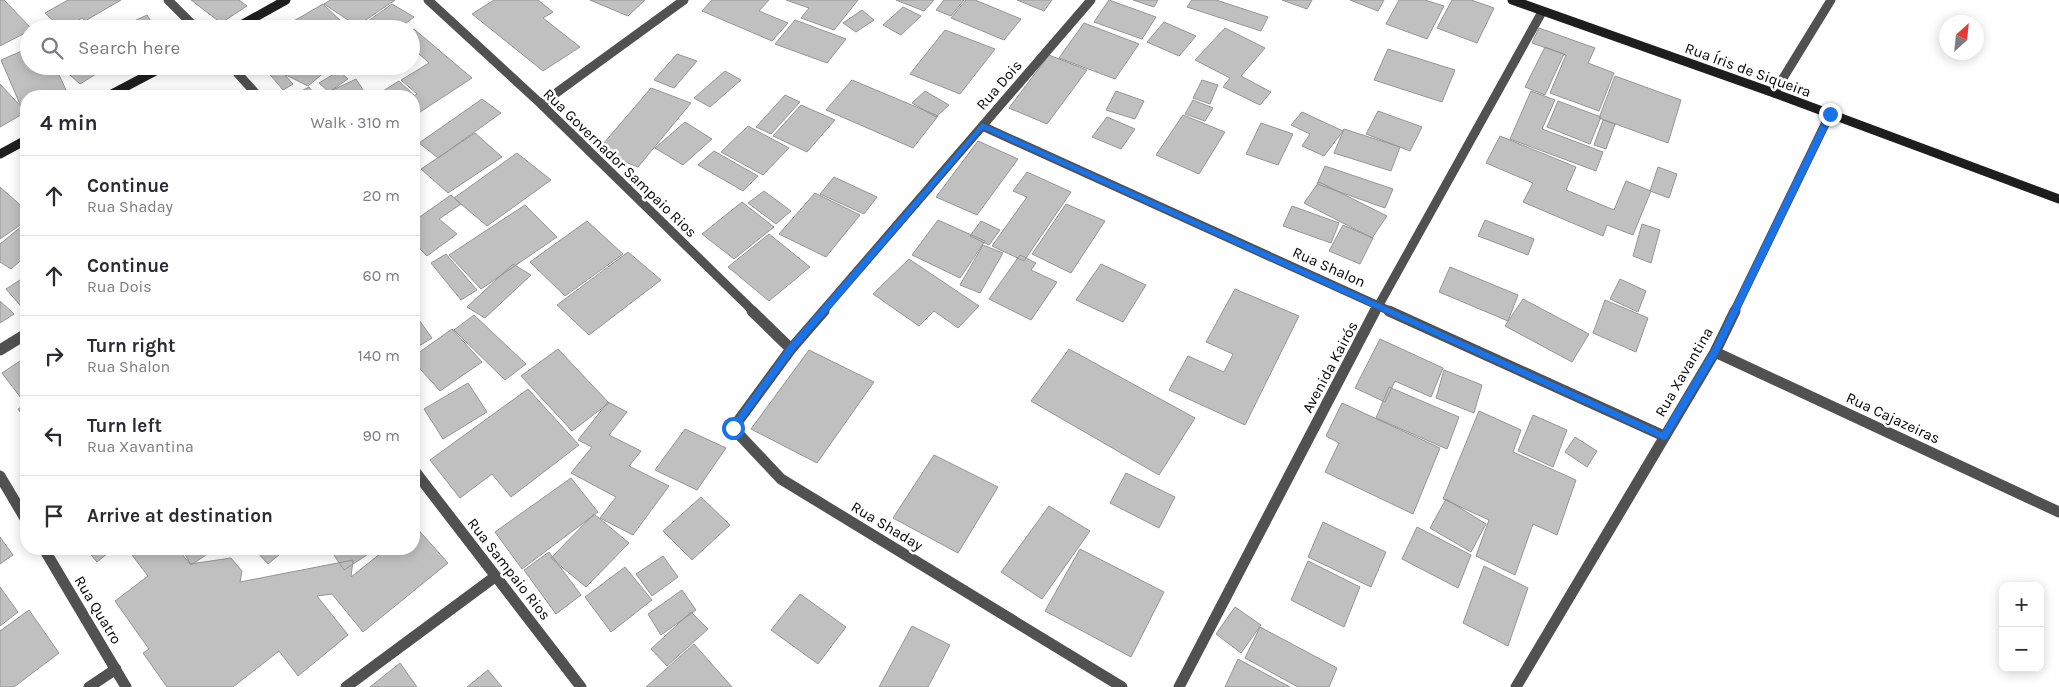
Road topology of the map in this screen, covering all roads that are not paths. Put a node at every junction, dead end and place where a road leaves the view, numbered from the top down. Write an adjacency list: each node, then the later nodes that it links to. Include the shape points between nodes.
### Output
1 (168, 0): 9 (street)
2 (286, 0): 10 (street)
3 (428, 0): 16 (street, Rua Governador Sampaio Rios)
4 (684, 0): 16 (street)
5 (1091, 0): 18 (street, Rua Dois)
6 (1512, 0): 8 (street, Rua Íris de Siqueira)
7 (1831, 0): 15 (street)
8 (1542, 12): 15 (street, Rua Íris de Siqueira); 22 (street, Avenida Kairós)
9 (188, 20)
10 (250, 20)
11 (148, 75): 13 (street)
12 (240, 75): 14 (street)
13 (119, 90)
14 (253, 90)
15 (1774, 93): 17 (street, Rua Íris de Siqueira)
16 (541, 104): 24 (street, Rua Governador Sampaio Rios)
17 (1830, 114): 21 (street, Rua Íris de Siqueira); 26 (street, Rua Xavantina)
18 (982, 126): 22 (street, Rua Shalon); 24 (street, Rua Dois)
19 (20, 143): 20 (street)
20 (0, 154)
21 (2059, 199)
22 (1378, 306): 27 (street, Rua Shalon); 40 (street, Avenida Kairós)
23 (20, 338): 25 (street)
24 (791, 349): 39 (street, Rua Shaday, via 733,428 781,479)
25 (0, 350)
26 (1715, 352): 27 (street, Rua Xavantina); 31 (street, Rua Cajazeiras)
27 (1664, 436): 41 (street, Rua Xavantina)
28 (0, 476): 30 (street)
29 (420, 478): 33 (street, Rua Sampaio Rios)
30 (20, 510)
31 (2059, 512)
32 (48, 555): 34 (street, Rua Quatro)
33 (496, 576): 37 (street); 38 (street, Rua Sampaio Rios)
34 (116, 669): 35 (street); 36 (street, Rua Quatro)
35 (89, 687)
36 (126, 687)
37 (346, 687)
38 (581, 687)
39 (1122, 687)
40 (1179, 687)
41 (1516, 687)

